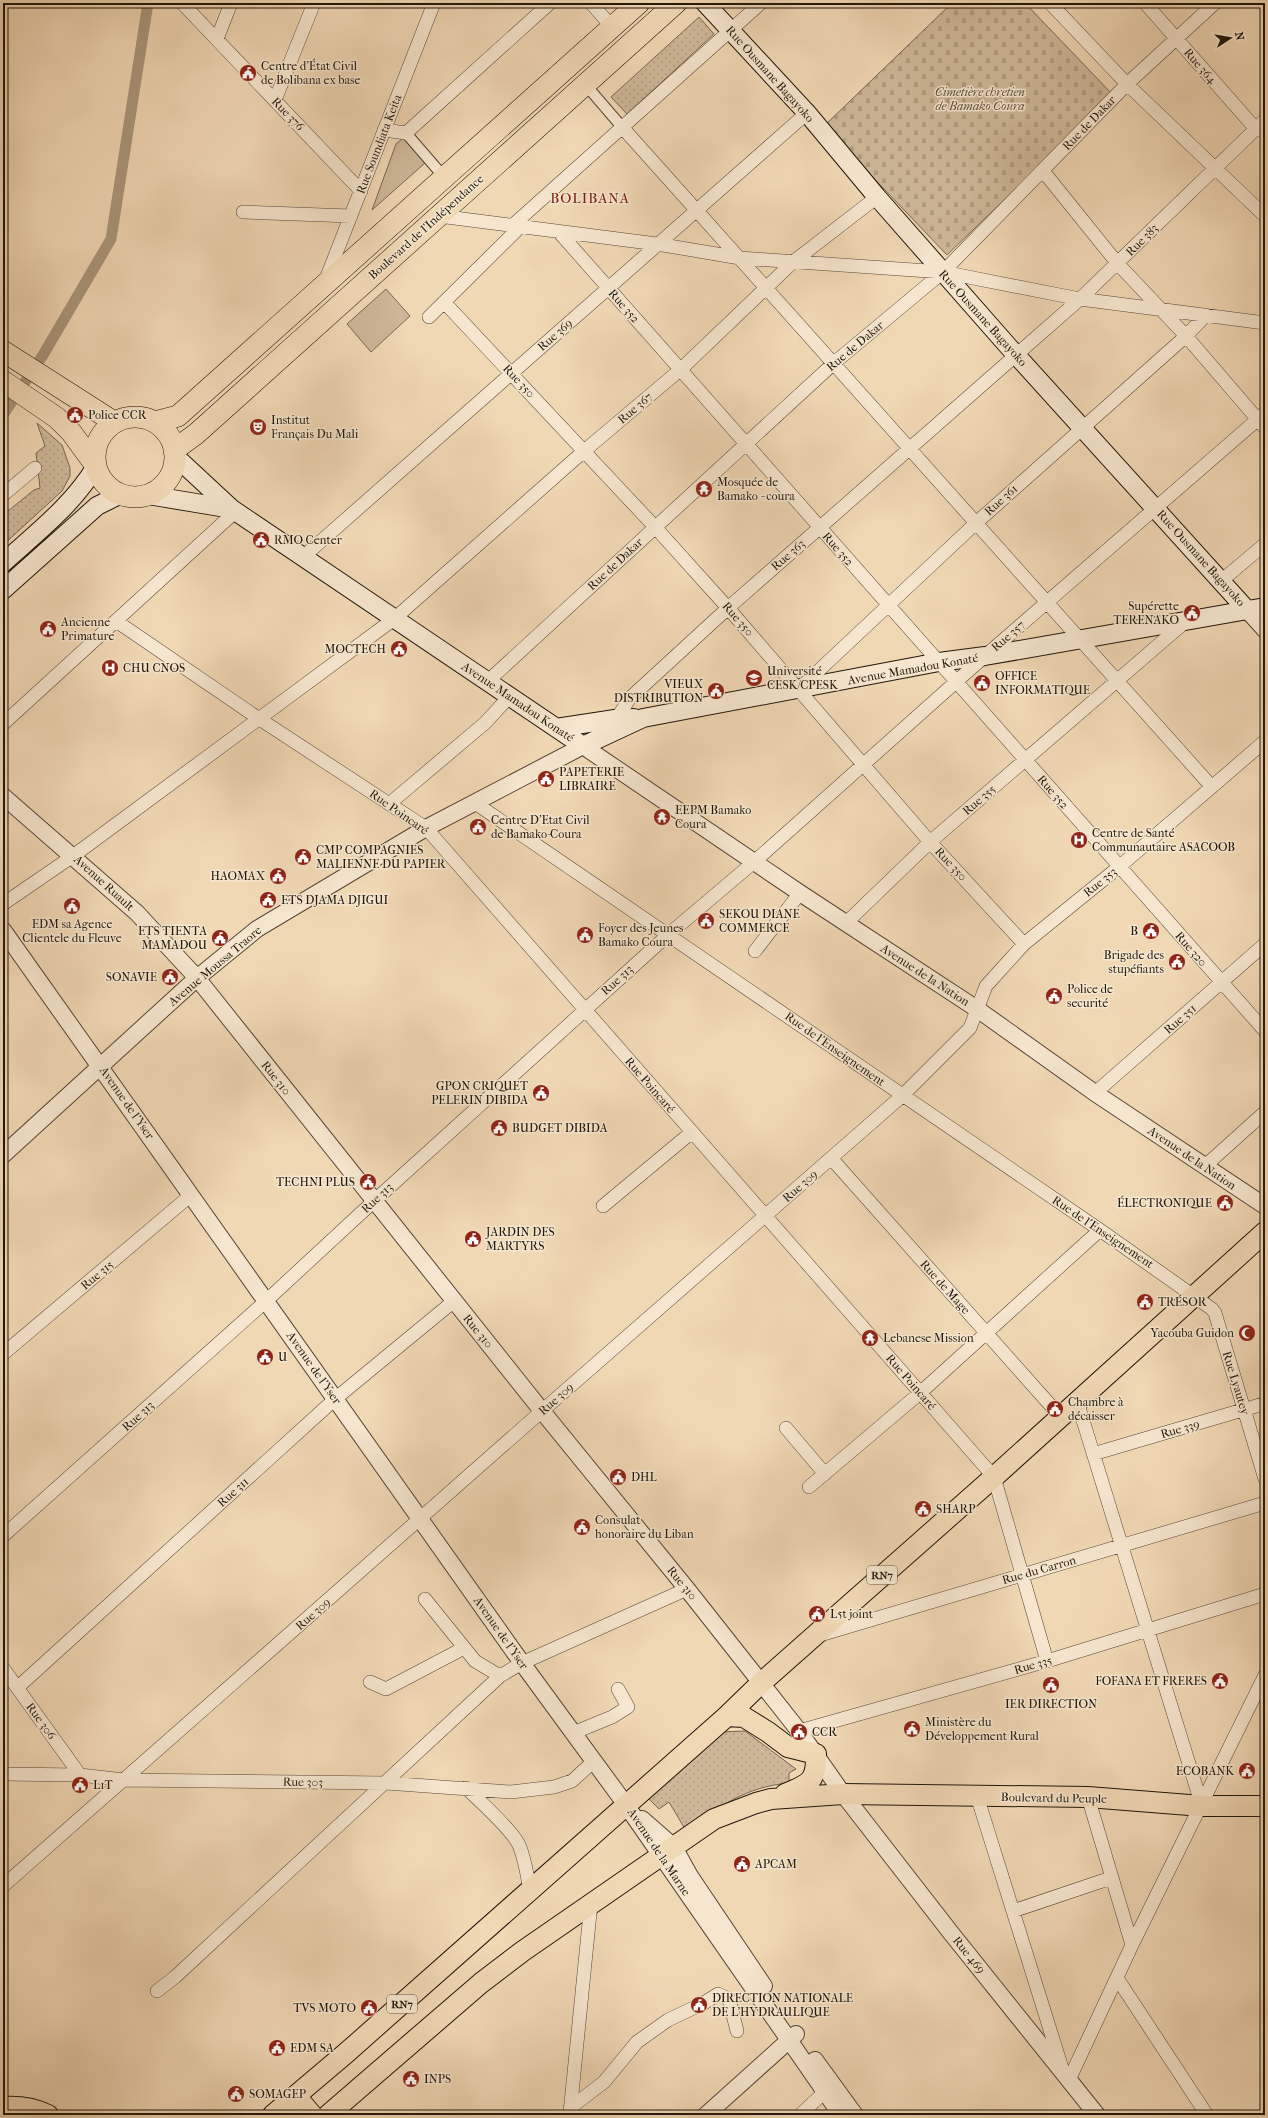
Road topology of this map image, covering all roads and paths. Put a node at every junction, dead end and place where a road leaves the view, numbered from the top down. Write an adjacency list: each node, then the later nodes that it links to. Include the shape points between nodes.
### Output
1 (182, 3): 17 (street, Rue 376)
2 (231, 3): 17 (street)
3 (314, 3): 20 (street)
4 (434, 3): 24 (street, Rue Soundiata Keita)
5 (550, 3): 25 (street)
6 (590, 3): 14 (street)
7 (638, 3): 14 (highway, Boulevard de l'Indépendance)
8 (676, 3): 18 (highway, Boulevard de l'Indépendance)
9 (705, 3): 15 (main road, Rue Ousmane Bagayoko)
10 (760, 3): 15 (street)
11 (1050, 3): 19 (street)
12 (1146, 3): 16 (street, Rue 364)
13 (1215, 3): 16 (street, Rue de Dakar)
14 (612, 27): 28 (highway, Boulevard de l'Indépendance)
15 (730, 30): 21 (main road, Rue Ousmane Bagayoko); 23 (street)
16 (1176, 38): 19 (street, Rue de Dakar); 22 (street, Rue 364)
17 (217, 39): 20 (street, Rue 376)
18 (585, 84): 23 (street); 34 (highway, Boulevard de l'Indépendance)
19 (1127, 84): 26 (street); 27 (street, Rue de Dakar)
20 (275, 100): 29 (street, Rue 376)
21 (807, 113): 30 (main road, Rue Ousmane Bagayoko); 31 (street, Rue 369)
22 (1262, 126): 26 (street, Rue 383)
23 (622, 127): 31 (street); 36 (street)
24 (384, 130): 25 (street); 29 (street, Rue Soundiata Keita)
25 (406, 133): 28 (street)
26 (1214, 168): 35 (street); 41 (street, Rue 383)
27 (1043, 171): 41 (street); 42 (street, Rue de Dakar)
28 (444, 177): 43 (highway, Boulevard de l'Indépendance)
29 (361, 191): 33 (street, Rue Soundiata Keita)
30 (877, 197): 40 (street, Rue 367); 42 (main road, Rue Ousmane Bagayoko)
31 (697, 210): 38 (street, Rue 369); 39 (street)
32 (243, 212): 33 (street)
33 (351, 216): 43 (street, Rue Soundiata Keita)
34 (439, 216): 36 (street); 66 (highway, Boulevard de l'Indépendance)
35 (1265, 216)
36 (517, 226): 37 (street); 47 (street)
37 (558, 231): 38 (street); 44 (street, Rue 352)
38 (657, 244): 39 (street); 44 (street, Rue 369)
39 (740, 258): 40 (street); 45 (street)
40 (793, 262): 42 (street); 45 (street, Rue 367)
41 (1118, 264): 46 (street, Rue 383); 48 (street)
42 (943, 272): 46 (street); 53 (main road, Rue Ousmane Bagayoko); 55 (street, Rue de Dakar)
43 (324, 285): 61 (highway, Boulevard de l'Indépendance, via 178,416)
44 (608, 288): 56 (street, Rue 352); 57 (street, Rue 369)
45 (766, 288): 55 (street); 56 (street, Rue 367)
46 (1080, 299): 48 (street); 53 (street, Rue 383)
47 (444, 302): 50 (street); 57 (street, Rue 350)
48 (1160, 309): 49 (street); 52 (street)
49 (1206, 315): 51 (street); 52 (street, Rue 361)
50 (429, 317)
51 (1265, 323)
52 (1186, 336): 59 (street); 62 (street, Rue 361)
53 (1016, 355): 62 (main road, Rue Ousmane Bagayoko); 64 (street, Rue 363)
54 (10, 356): 60 (highway)
55 (834, 363): 63 (street, Rue de Dakar); 64 (street)
56 (680, 370): 63 (street, Rue 352); 65 (street, Rue 367)
57 (511, 373): 65 (street, Rue 350); 78 (street, Rue 369)
58 (4, 382): 67 (highway, via 41,406 71,432)
59 (1263, 420): 72 (street, Rue 357)
60 (114, 422): 61 (highway, via 135,417); 67 (highway, via 98,441 94,454)
61 (156, 422): 66 (highway, via 164,430)
62 (1082, 427): 72 (main road, Rue Ousmane Bagayoko); 74 (street, Rue 361)
63 (746, 444): 75 (street, Rue de Dakar); 76 (street, Rue 352)
64 (910, 449): 74 (street); 76 (street, Rue 363)
65 (584, 451): 75 (street, Rue 350); 87 (street, Rue 367)
66 (175, 453): 71 (highway, via 174,471 166,483); 73 (main road, Avenue Mamadou Konaté)
67 (96, 466): 69 (highway, via 104,483); 79 (main road, via 84,486)
68 (35, 468): 70 (street)
69 (119, 494): 71 (highway, via 128,497); 81 (main road, via 97,506)
70 (3, 495)
71 (148, 496): 73 (main road, Avenue Mamadou Konaté)
72 (1155, 509): 80 (main road, Rue Ousmane Bagayoko); 82 (street, Rue 357)
73 (234, 510): 78 (main road, Avenue Mamadou Konaté); 88 (street)
74 (976, 523): 82 (street); 83 (street, Rue 361)
75 (655, 527): 85 (street, Rue 350); 95 (street, Rue de Dakar)
76 (819, 527): 83 (street, Rue 352); 85 (street, Rue 363)
77 (1265, 544): 80 (street)
78 (303, 557): 87 (main road, Avenue Mamadou Konaté)
79 (3, 563)
80 (1221, 581): 86 (main road, Rue Ousmane Bagayoko)
81 (3, 590)
82 (1047, 602): 91 (street); 92 (street, Rue 357)
83 (888, 605): 93 (street, Rue 352); 97 (street, Rue 361)
84 (1265, 607): 86 (main road, Avenue Mamadou Konaté)
85 (728, 608): 97 (street, Rue 350); 101 (street, Rue 363, via 630,698)
86 (1247, 610): 89 (main road, Avenue Mamadou Konaté); 90 (street, Rue Ousmane Bagayoko)
87 (394, 619): 95 (main road, Avenue Mamadou Konaté); 99 (street, Rue 367)
88 (116, 620): 99 (street, Rue Poincaré); 102 (street)
89 (1185, 622): 91 (main road, Avenue Mamadou Konaté); 94 (street, Rue 355)
90 (1265, 630)
91 (1080, 640): 92 (main road, Avenue Mamadou Konaté); 94 (street)
92 (985, 656): 93 (main road, Avenue Mamadou Konaté); 96 (street, Rue 357)
93 (938, 662): 96 (street, Rue 352); 97 (main road, Avenue Mamadou Konaté)
94 (1117, 681): 107 (street, Rue 355); 109 (street)
95 (487, 682): 98 (main road, Avenue Mamadou Konaté)
96 (956, 682): 107 (street, Rue 352); 108 (street, Rue 357)
97 (799, 689): 100 (main road, Avenue Mamadou Konaté); 108 (street, Rue 350)
98 (510, 696): 103 (main road, Avenue Mamadou Konaté); 112 (street, via 485,723)
99 (258, 718): 112 (street, Rue Poincaré); 115 (street, Rue 367)
100 (643, 718): 101 (main road); 104 (main road, Avenue Mamadou Konaté)
101 (615, 719): 103 (main road); 104 (street, Rue 363)
102 (3, 724)
103 (556, 728): 106 (main road, Avenue Mamadou Konaté)
104 (607, 735): 106 (main road, Avenue Mamadou Konaté)
105 (1265, 741): 109 (street, Rue 353)
106 (583, 746): 111 (street, Avenue Moussa Traore); 116 (street, Avenue de la Nation)
107 (1025, 760): 114 (street, Rue 355); 117 (street, Rue 352)
108 (864, 764): 114 (street, Rue 350); 116 (street, Rue 357)
109 (1212, 787): 117 (street, Rue 353)
110 (3, 796): 115 (street, Avenue Ruault)
111 (475, 803): 113 (street, Avenue Moussa Traore); 122 (street, Rue de l'Enseignement)
112 (389, 804): 113 (street, Rue Poincaré)
113 (426, 828): 126 (street, Avenue Moussa Traore, via 256,929); 128 (street, Rue Poincaré)
114 (930, 842): 120 (street, Rue 355); 123 (street, Rue 350)
115 (73, 856): 119 (street, Rue 367); 126 (street, Avenue Ruault, via 137,913)
116 (754, 862): 118 (street, Avenue de la Nation); 122 (street, Rue 313)
117 (1119, 867): 123 (street, Rue 353); 127 (street, Rue 320)
118 (800, 893): 120 (street, Avenue de la Nation); 125 (street)
119 (3, 904)
120 (846, 923): 129 (street, Avenue de la Nation)
121 (3, 930): 131 (street, Avenue de l'Yser)
122 (669, 934): 128 (street, Rue 313); 133 (street, Rue de l'Enseignement)
123 (1024, 944): 129 (street, Rue 353, via 986,986)
124 (1265, 944): 127 (street, Rue 351)
125 (755, 951)
126 (197, 978): 131 (street, Avenue Moussa Traore); 140 (street, Rue 310)
127 (1221, 983): 130 (street, Rue 320); 132 (street, Rue 351)
128 (584, 1009): 135 (street, Rue Poincaré); 140 (street, Rue 313)
129 (977, 1009): 132 (street, Avenue de la Nation); 133 (street, Rue 309, via 970,1028)
130 (1265, 1031)
131 (101, 1066): 136 (street, Avenue Moussa Traore); 139 (street, Avenue de l'Yser)
132 (1095, 1093): 138 (street, Avenue de la Nation)
133 (902, 1096): 137 (street, Rue 309); 144 (street, Rue de l'Enseignement)
134 (1265, 1112): 138 (street)
135 (692, 1132): 141 (street); 143 (street, Rue Poincaré)
136 (3, 1155)
137 (831, 1158): 143 (street, Rue 309); 149 (street, Rue de Mage)
138 (1205, 1166): 142 (street, Avenue de la Nation)
139 (191, 1195): 147 (street, Avenue de l'Yser); 150 (street, Rue 315)
140 (374, 1201): 147 (street, Rue 313); 148 (street, Rue 310)
141 (603, 1206)
142 (1265, 1206)
143 (765, 1216): 151 (street, Rue Poincaré); 156 (street, Rue 309)
144 (1100, 1230): 146 (street, Rue de l'Enseignement); 149 (street)
145 (1265, 1232): 146 (main road, RN7)
146 (1196, 1296): 153 (main road, RN7); 155 (street, Rue Lyautey, via 1215,1313)
147 (266, 1301): 152 (street, Avenue de l'Yser); 166 (street, Rue 313)
148 (454, 1301): 152 (street, Rue 311); 156 (street, Rue 310)
149 (987, 1334): 151 (street); 157 (street, Rue de Mage)
150 (3, 1354)
151 (920, 1393): 160 (street); 161 (street, Rue Poincaré)
152 (335, 1398): 165 (street, Avenue de l'Yser); 182 (street, Rue 311)
153 (1077, 1401): 157 (main road, RN7); 159 (street)
154 (1264, 1404): 155 (street, Rue 339)
155 (1244, 1410): 159 (street, Rue 339); 162 (street, Rue Lyautey)
156 (542, 1411): 165 (street, Rue 309); 169 (street, Rue 310)
157 (1060, 1416): 161 (main road, RN7)
158 (786, 1428): 160 (street)
159 (1093, 1454): 167 (street)
160 (825, 1474): 163 (street)
161 (994, 1477): 168 (street, Rue Poincaré); 173 (main road, RN7)
162 (1265, 1479)
163 (809, 1487)
164 (1265, 1503): 167 (street, Rue du Carron)
165 (420, 1519): 176 (street, Avenue de l'Yser); 191 (street, Rue 309)
166 (3, 1536)
167 (1122, 1546): 168 (street, Rue du Carron); 172 (street)
168 (1022, 1575): 173 (street, Rue du Carron); 175 (street, Rue Poincaré)
169 (687, 1589): 176 (street); 181 (street, Rue 310)
170 (1265, 1594): 172 (street, Rue 335)
171 (425, 1599): 174 (street)
172 (1148, 1630): 175 (street, Rue 335); 199 (street)
173 (813, 1637): 181 (main road, RN7)
174 (464, 1648): 179 (street, via 475,1661); 180 (street, via 386,1689)
175 (1047, 1661): 185 (street, Rue 335)
176 (522, 1663): 179 (street); 186 (street, Avenue de l'Yser)
177 (3, 1668): 182 (street, Rue 306)
178 (1265, 1675): 199 (street)
179 (500, 1676): 192 (street)
180 (370, 1682)
181 (761, 1683): 184 (main road, RN7); 185 (street, Rue 310)
182 (17, 1688): 190 (street, Rue 306)
183 (618, 1689): 186 (street, via 628,1707 612,1717)
184 (727, 1716): 187 (main road, via 744,1718 788,1747); 198 (main road, RN7)
185 (799, 1731): 187 (street, Rue 469)
186 (573, 1733): 188 (street, Avenue de l'Yser)
187 (816, 1754): 194 (street, Rue 469); 197 (main road, via 814,1778 806,1785)
188 (594, 1761): 193 (street, Rue 303, via 572,1781 554,1787 511,1792); 198 (street, Avenue de l'Yser)
189 (3, 1774): 190 (street, Rue 303)
190 (80, 1775): 191 (street, Rue 303)
191 (124, 1780): 192 (street, Rue 303); 203 (street, Rue 309)
192 (386, 1783): 193 (street, Rue 303); 209 (street)
193 (466, 1788): 204 (street, via 518,1842)
194 (843, 1794): 195 (main road, Boulevard du Peuple); 197 (main road, Boulevard du Peuple); 212 (street, Rue 469)
195 (977, 1796): 196 (main road, Boulevard du Peuple); 206 (street)
196 (1088, 1797): 199 (main road, Boulevard du Peuple); 202 (street)
197 (771, 1799): 201 (main road, via 756,1802 714,1819)
198 (626, 1805): 201 (street, Avenue de la Marne); 204 (main road, RN7)
199 (1202, 1806): 200 (main road, Boulevard du Peuple); 207 (street)
200 (1265, 1806)
201 (667, 1852): 205 (main road); 211 (street, Avenue de la Marne)
202 (1111, 1878): 206 (street); 207 (street)
203 (3, 1886)
204 (530, 1890): 215 (main road, RN7)
205 (591, 1903): 216 (street); 219 (main road, via 481,1983)
206 (1013, 1910): 212 (street)
207 (1132, 1945): 208 (street)
208 (1117, 1978): 212 (street); 225 (street)
209 (157, 1991)
210 (737, 2031): 216 (street, via 729,1999 718,1994 668,2020 637,2042 604,2082)
211 (793, 2036): 213 (street, Avenue de la Marne); 220 (street)
212 (1066, 2076): 224 (street, Rue 469)
213 (829, 2088): 221 (street); 222 (street, Avenue de la Marne); 223 (street, Avenue de la Marne)
214 (3, 2107): 217 (main road, via 18,2106)
215 (286, 2108): 218 (main road)
216 (570, 2112)
217 (48, 2115)
218 (312, 2115)
219 (328, 2115)
220 (706, 2115)
221 (800, 2115)
222 (841, 2115)
223 (855, 2115)
224 (1098, 2115)
225 (1207, 2115)

